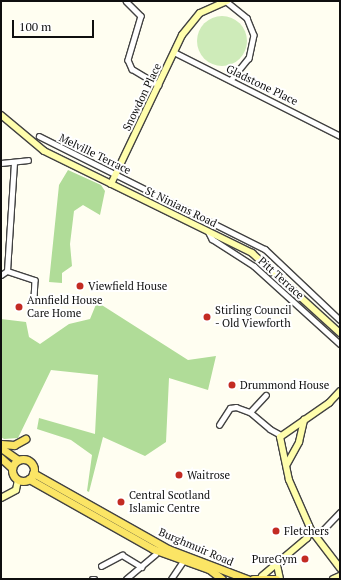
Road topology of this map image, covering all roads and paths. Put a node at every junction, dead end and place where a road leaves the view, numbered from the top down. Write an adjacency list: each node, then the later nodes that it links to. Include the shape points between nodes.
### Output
1 (126, 1): 6 (street, via 141,16 128,60 132,69)
2 (227, 1): 3 (street); 5 (street, via 247,18 254,35 249,58)
3 (213, 4): 4 (street, Snowdon Place, via 193,20)
4 (174, 52): 5 (street, Gladstone Place); 6 (street, Snowdon Place)
5 (231, 80): 9 (street, Gladstone Place)
6 (159, 85): 13 (street, Snowdon Place)
7 (1, 116): 14 (street, St Ninians Road, via 44,151)
8 (39, 136): 13 (street, Melville Terrace)
9 (340, 136)
10 (28, 160): 12 (street)
11 (1, 163): 12 (street)
12 (14, 163): 16 (street)
13 (115, 174): 14 (street, Snowdon Place); 20 (street, Melville Terrace, via 265,249)
14 (111, 184): 15 (street, St Ninians Road)
15 (208, 230): 19 (street, St Ninians Road, via 263,261); 21 (street, Pitt Terrace, via 212,239 254,266)
16 (7, 271): 17 (street); 18 (street, via 35,280)
17 (1, 275)
18 (34, 299)
19 (326, 320): 21 (street); 22 (street, St Ninians Road)
20 (340, 320)
21 (321, 326): 23 (street, Pitt Terrace)
22 (340, 333)
23 (340, 344)
24 (340, 391): 27 (street, via 329,404)
25 (266, 396): 26 (street)
26 (250, 412): 28 (street, via 230,408); 31 (street)
27 (305, 419): 29 (street); 30 (street)
28 (220, 425)
29 (290, 430): 30 (street); 31 (street)
30 (298, 434): 36 (street, via 299,442)
31 (281, 435): 35 (street)
32 (26, 439): 33 (main road, via 14,445)
33 (1, 444)
34 (1, 448): 38 (main road)
35 (284, 448): 36 (street); 39 (street)
36 (294, 449): 39 (street)
37 (1, 458): 40 (main road)
38 (18, 460): 40 (main road); 41 (main road, via 29,461)
39 (286, 464): 45 (street, via 289,480)
40 (12, 468): 42 (main road)
41 (31, 476): 42 (main road); 48 (main road, Burghmuir Road, via 153,549); 58 (main road, Burghmuir Road, via 168,549)
42 (18, 480): 43 (street, via 16,490)
43 (1, 498)
44 (340, 512): 46 (street)
45 (311, 530): 46 (street); 49 (street)
46 (318, 535): 52 (street)
47 (155, 555): 51 (street)
48 (183, 562): 56 (street); 57 (main road, Burghmuir Road, via 209,569)
49 (277, 565): 53 (street); 60 (street)
50 (102, 566): 51 (street, via 122,555)
51 (142, 568): 55 (street)
52 (340, 568)
53 (262, 576): 59 (main road); 60 (main road)
54 (340, 576): 61 (street)
55 (126, 579)
56 (171, 579)
57 (222, 579)
58 (247, 579)
59 (253, 579)
60 (278, 579)
61 (333, 579)

